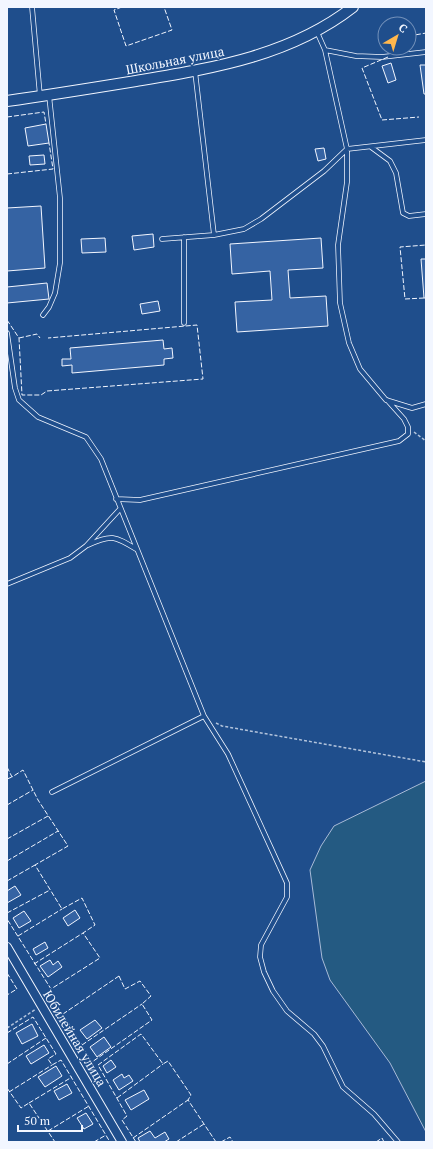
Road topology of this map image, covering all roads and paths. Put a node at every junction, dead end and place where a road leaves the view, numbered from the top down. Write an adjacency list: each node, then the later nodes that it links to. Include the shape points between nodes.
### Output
1 (32, 7): 7 (lane)
2 (353, 7): 3 (street, Школьная улица)
3 (317, 32): 4 (lane); 6 (street, Школьная улица, via 263,55)
4 (325, 50): 5 (lane, via 356,56 382,57); 11 (lane)
5 (426, 52)
6 (195, 71): 7 (street, Школьная улица); 13 (lane)
7 (45, 96): 8 (street, Школьная улица); 16 (lane, via 60,198 60,263 55,293)
8 (7, 101)
9 (426, 140): 10 (lane)
10 (371, 147): 11 (lane); 12 (lane, via 390,161 396,173 403,213 409,216)
11 (347, 149): 13 (lane, via 324,171 261,219 244,228); 19 (lane, via 347,182 338,245 340,303 349,343 360,369)
12 (426, 214)
13 (214, 235): 14 (lane)
14 (184, 237): 15 (lane); 17 (lane)
15 (162, 239)
16 (43, 315)
17 (184, 323)
18 (7, 333): 23 (lane, via 19,400 38,418 86,437 101,459)
19 (386, 400): 20 (lane, via 412,408); 21 (lane)
20 (426, 404)
21 (408, 427): 22 (path); 23 (lane, via 408,434 399,441 140,500)
22 (426, 441)
23 (116, 499): 24 (lane)
24 (120, 509): 25 (lane); 26 (lane)
25 (86, 546): 26 (lane, via 105,537 118,538); 27 (lane, via 70,558)
26 (136, 549): 28 (lane)
27 (7, 584)
28 (204, 716): 29 (path, via 222,726); 30 (lane); 35 (lane, via 228,754 287,883 287,897 261,945 260,957 270,985 287,1010 314,1034 344,1087 374,1114)
29 (426, 762)
30 (52, 792)
31 (7, 947): 32 (street, Юбилейная улица)
32 (41, 1006): 33 (path); 34 (street, Юбилейная улица)
33 (7, 1028)
34 (122, 1142)
35 (398, 1142)

